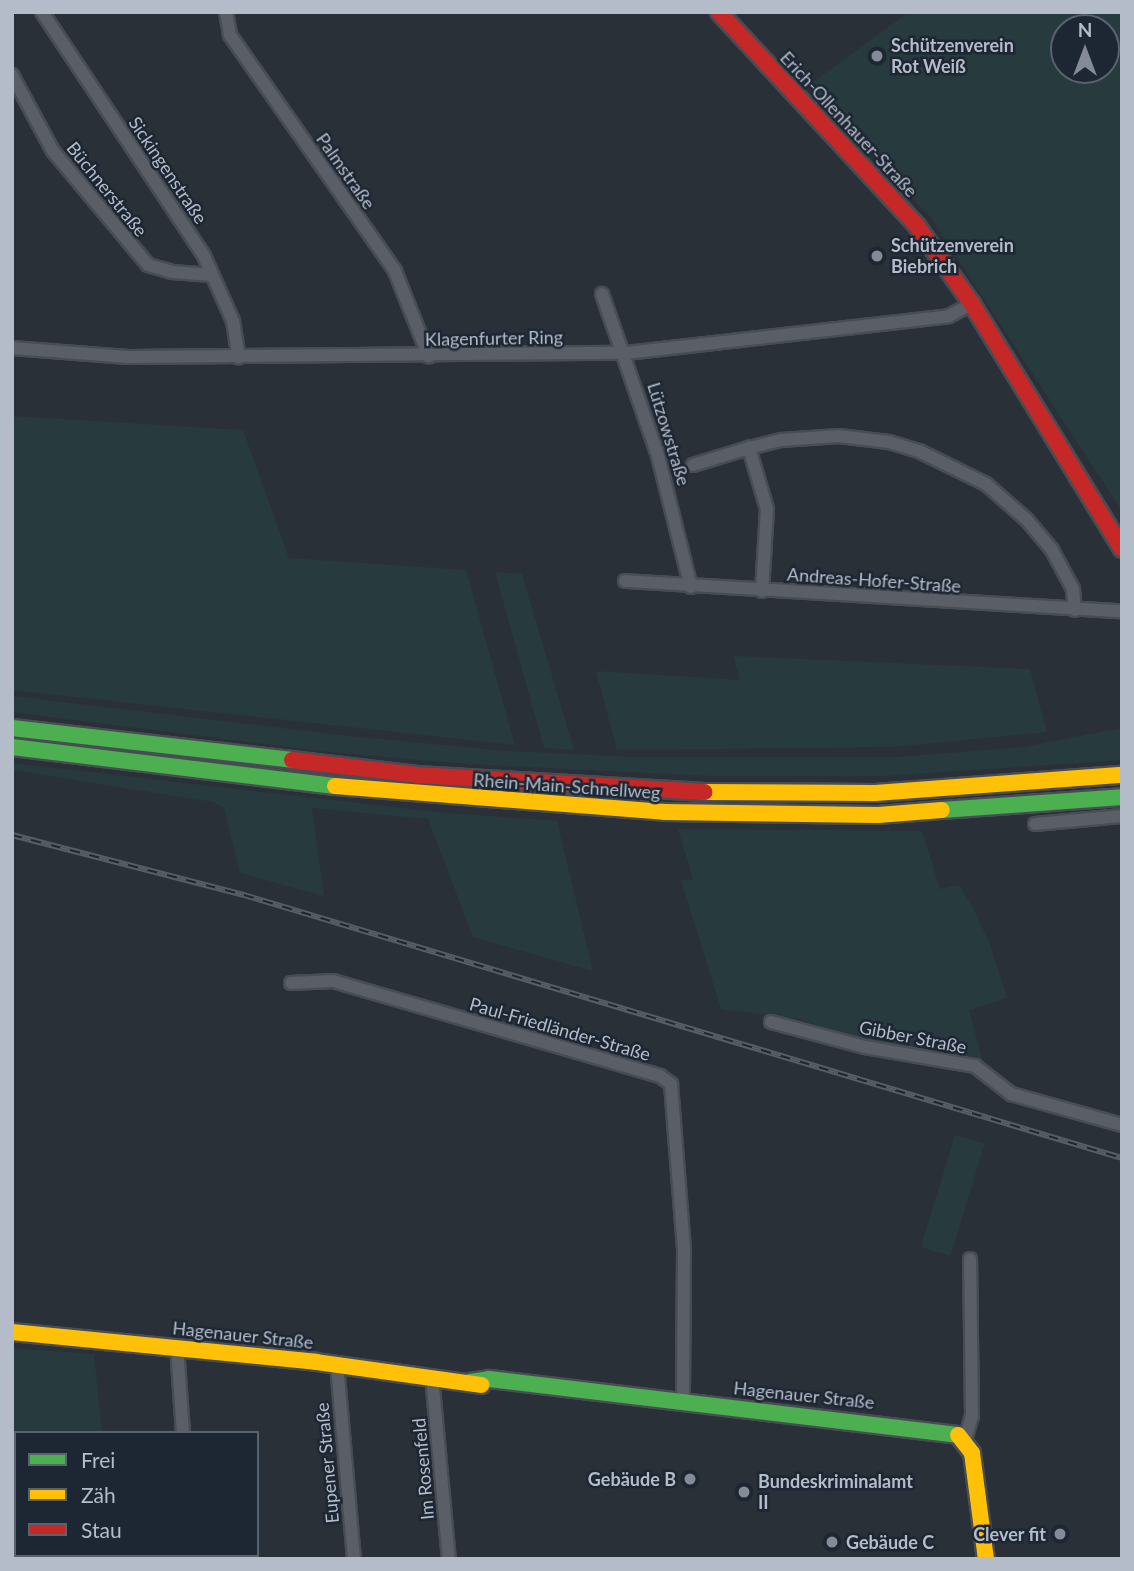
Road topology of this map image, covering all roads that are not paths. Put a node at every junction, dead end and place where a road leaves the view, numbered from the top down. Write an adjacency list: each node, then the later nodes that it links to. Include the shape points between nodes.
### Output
1 (42, 12): 5 (street, Sickingenstraße)
2 (226, 12): 10 (street, Palmstraße, via 230,35 395,271)
3 (719, 12): 7 (main road, Erich-Ollenhauer-Straße, via 904,210 963,282)
4 (12, 75): 5 (street, Büchnerstraße, via 53,151 148,265)
5 (212, 275): 11 (street, Sickingenstraße, via 233,321)
6 (602, 294): 9 (street, Lützowstraße)
7 (970, 301): 9 (street, Klagenfurter Ring, via 949,316); 14 (main road, Erich-Ollenhauer-Straße)
8 (12, 348): 11 (street, Klagenfurter Ring, via 128,358)
9 (626, 353): 10 (street, Klagenfurter Ring); 16 (street, Lützowstraße, via 689,564)
10 (429, 357): 11 (street, Klagenfurter Ring)
11 (239, 358)
12 (748, 448): 13 (street); 17 (street, via 767,509); 18 (street, via 839,436 889,442 945,461 986,484 1027,520 1064,569)
13 (693, 466)
14 (1122, 549)
15 (625, 581): 16 (street, Andreas-Hofer-Straße)
16 (691, 587): 17 (street, Andreas-Hofer-Straße)
17 (762, 591): 18 (street, Andreas-Hofer-Straße)
18 (1075, 610): 19 (street, Andreas-Hofer-Straße)
19 (1122, 611)
20 (12, 728): 22 (main road, Rhein-Main-Schnellweg, via 417,775 669,792 875,793)
21 (12, 747): 23 (main road, Rhein-Main-Schnellweg, via 413,795 664,812 878,815)
22 (1122, 775)
23 (1122, 797)
24 (1122, 816): 25 (street)
25 (1035, 824)
26 (291, 983): 34 (street, Paul-Friedländer-Straße, via 333,981 666,1079 673,1096 684,1251)
27 (771, 1021): 28 (street, Gibber Straße, via 865,1047 975,1066 1011,1094)
28 (1122, 1125)
29 (970, 1259): 36 (street, via 972,1416)
30 (12, 1332): 31 (main road, Hagenauer Straße)
31 (177, 1347): 32 (main road, Hagenauer Straße); 35 (street)
32 (337, 1365): 33 (main road, Hagenauer Straße); 37 (street, Eupener Straße)
33 (432, 1377): 34 (main road, Hagenauer Straße, via 495,1387 512,1384); 38 (street, Im Rosenfeld)
34 (683, 1402): 36 (main road, Hagenauer Straße, via 944,1431)
35 (183, 1431)
36 (965, 1440): 39 (main road, via 972,1453)
37 (354, 1559)
38 (449, 1559)
39 (986, 1559)

